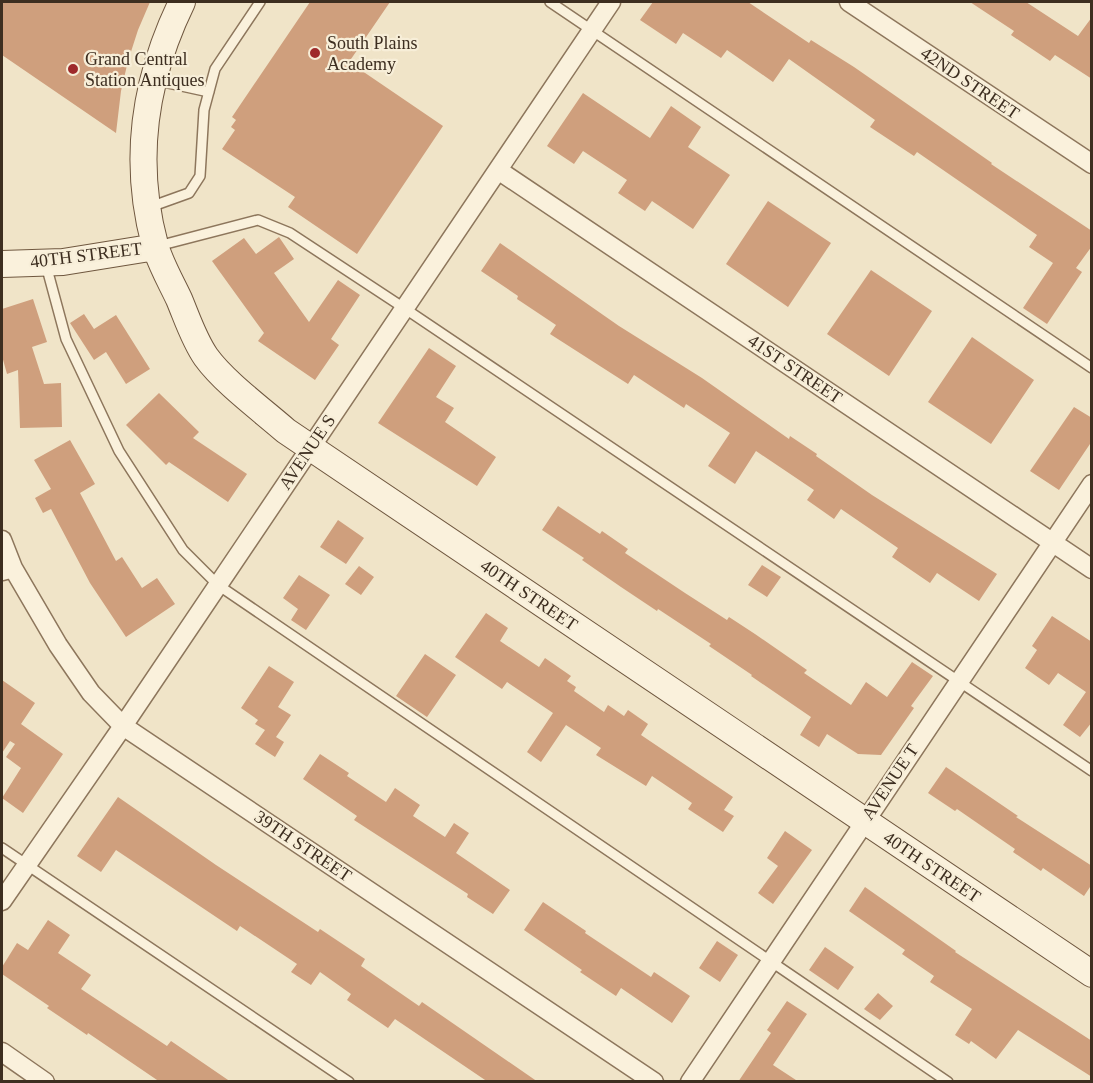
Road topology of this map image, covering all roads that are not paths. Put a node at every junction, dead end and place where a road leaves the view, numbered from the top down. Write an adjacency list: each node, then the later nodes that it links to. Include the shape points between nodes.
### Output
1 (182, 2): 7 (street, via 165,35)
2 (260, 2): 8 (lane, via 214,69)
3 (550, 2): 6 (lane)
4 (611, 2): 6 (street, AVENUE S)
5 (849, 2): 9 (street, 42ND STREET)
6 (592, 29): 10 (street, AVENUE S); 16 (lane)
7 (152, 79): 8 (lane); 11 (street, via 143,138)
8 (209, 92): 11 (lane, via 204,110 200,176 189,193)
9 (1092, 164)
10 (498, 170): 15 (street, AVENUE S); 20 (street, 41ST STREET)
11 (148, 208): 12 (street)
12 (156, 247): 13 (street, 40TH STREET); 15 (lane, via 258,220 290,233); 17 (street, 40TH STREET, via 206,358 278,424)
13 (45, 263): 14 (street, 40TH STREET); 23 (lane, via 66,339 119,451 183,550)
14 (2, 264)
15 (404, 308): 17 (street, AVENUE S); 24 (lane)
16 (1092, 368)
17 (310, 447): 23 (street, AVENUE S); 27 (street, 40TH STREET)
18 (1092, 483): 20 (street, AVENUE T)
19 (2, 540): 21 (street, 39TH STREET)
20 (1052, 542): 22 (street, 41ST STREET); 24 (street, AVENUE T)
21 (7, 569): 25 (street, 39TH STREET, via 91,693)
22 (1092, 569)
23 (218, 585): 25 (street, AVENUE S); 31 (lane)
24 (958, 681): 26 (lane); 27 (street, AVENUE T)
25 (123, 726): 29 (street, AVENUE S); 36 (street, 39TH STREET)
26 (1092, 771)
27 (864, 821): 31 (street, AVENUE T); 32 (street, 40TH STREET)
28 (2, 848): 29 (lane)
29 (28, 864): 30 (street, AVENUE S); 35 (lane)
30 (2, 901)
31 (770, 962): 37 (street, AVENUE T); 38 (lane)
32 (1092, 974)
33 (2, 1052): 34 (street)
34 (45, 1082)
35 (350, 1082)
36 (654, 1082)
37 (690, 1082)
38 (948, 1082)

